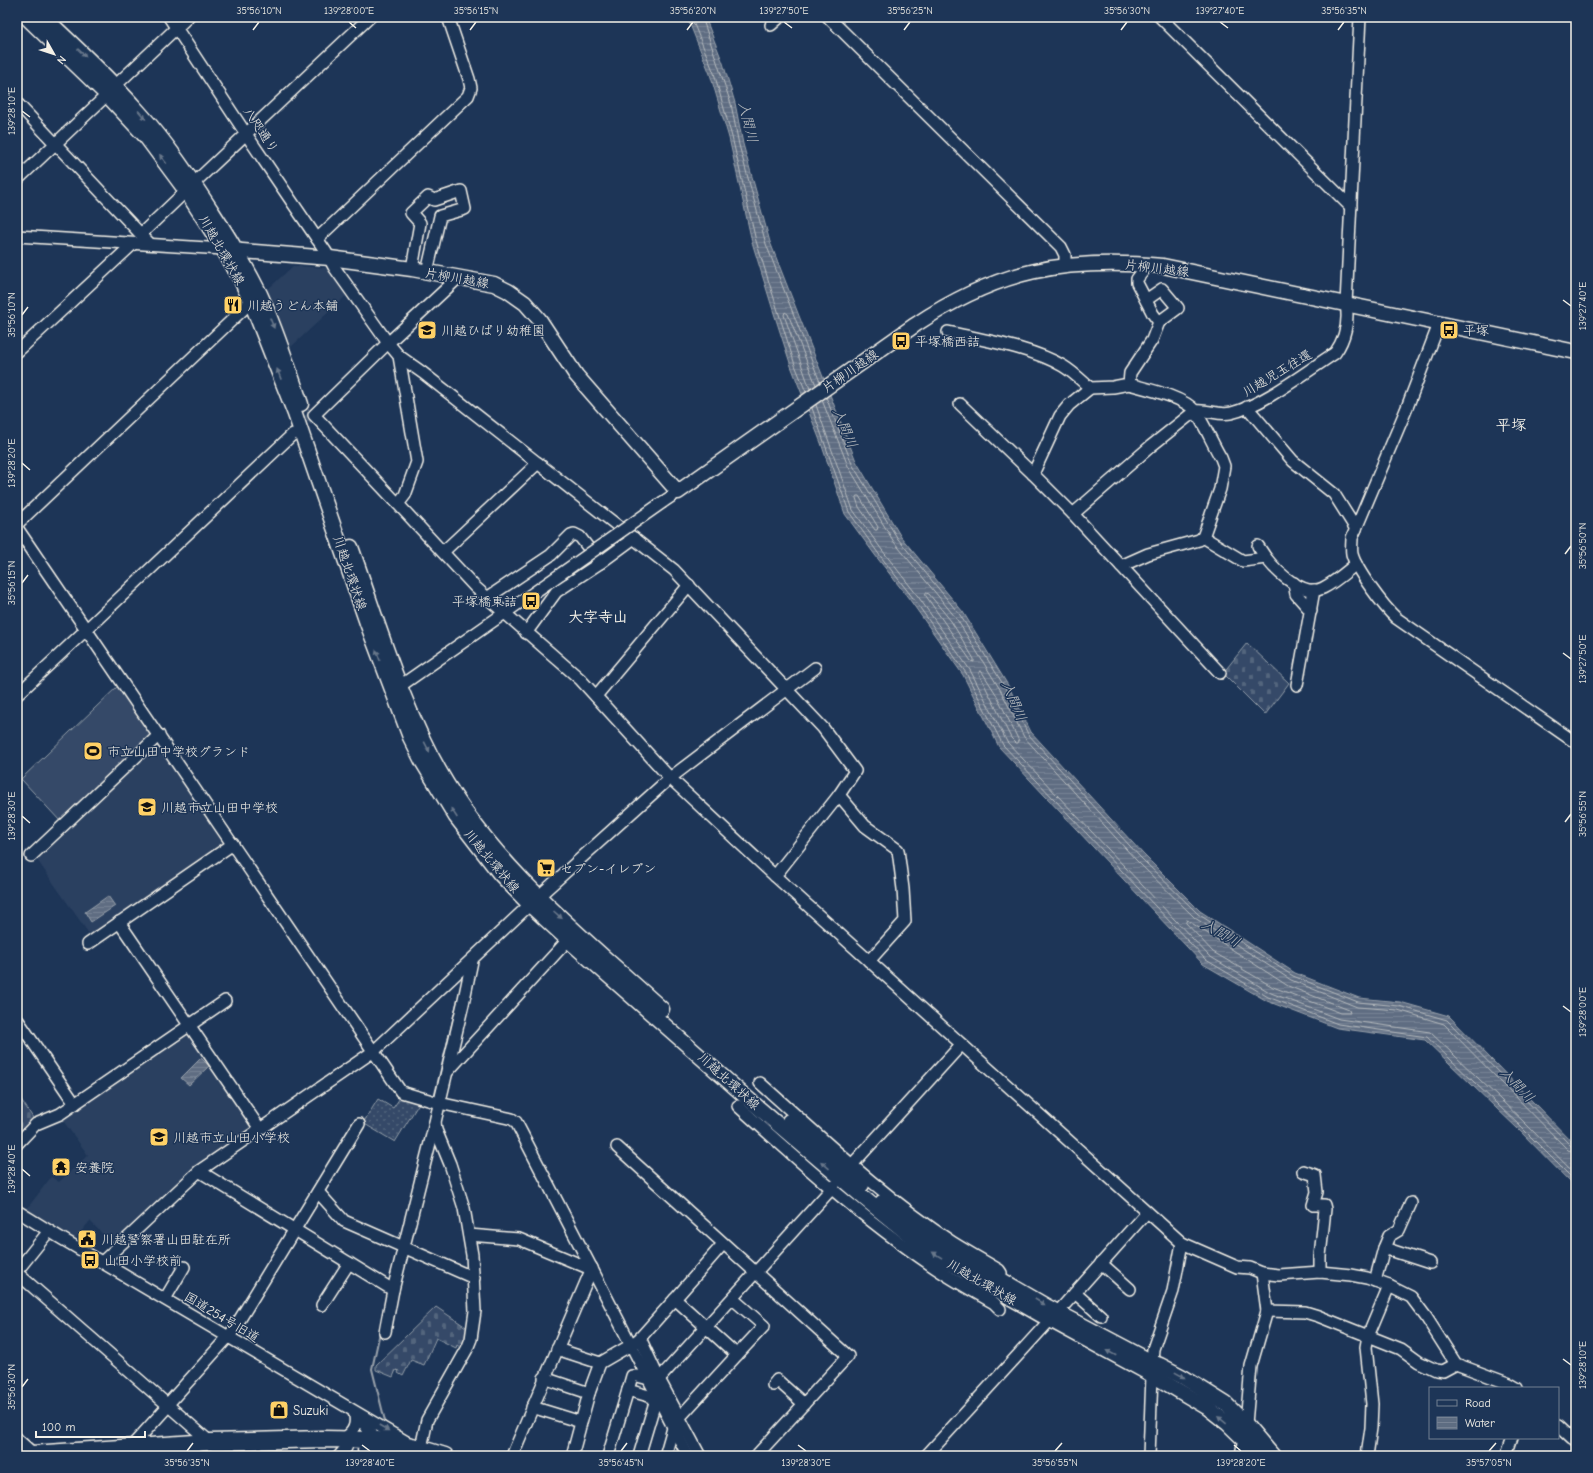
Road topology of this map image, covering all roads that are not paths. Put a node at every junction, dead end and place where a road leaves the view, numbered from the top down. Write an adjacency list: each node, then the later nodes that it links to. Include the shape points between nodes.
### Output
1 (26, 17): 13 (main road, 川越北環状線)
2 (44, 17): 13 (main road, 川越北環状線, one-way to 13)
3 (169, 17): 12 (street, 八咫通り)
4 (188, 17): 12 (street)
5 (370, 17): 15 (street)
6 (448, 17): 22 (street, via 469,79 471,88 468,96)
7 (780, 17): 11 (street)
8 (828, 17): 28 (street, via 1061,247)
9 (1160, 17): 19 (street)
10 (1360, 17): 19 (street, 川越児玉往還)
11 (771, 25)
12 (177, 28): 13 (street); 15 (street, 八咫通り)
13 (111, 90): 16 (street); 18 (main road, 川越北環状線, via 146,137)
14 (17, 103): 16 (street)
15 (246, 134): 18 (street); 22 (street, 八咫通り)
16 (55, 143): 17 (street); 20 (street)
17 (17, 180)
18 (190, 187): 20 (street); 25 (main road, 川越北環状線)
19 (1350, 207): 34 (street, 川越児玉往還)
20 (141, 234): 24 (street)
21 (17, 236): 23 (street)
22 (318, 239): 26 (street, 八咫通り)
23 (133, 244): 24 (street); 39 (street)
24 (150, 244): 25 (street)
25 (230, 250): 26 (main road, 片柳川越線); 33 (main road, 川越北環状線); 75 (main road, 川越北環状線, one-way to 75, via 260,296 276,334)
26 (330, 258): 29 (main road, 片柳川越線); 38 (street, 八咫通り)
27 (1146, 264): 28 (main road, 片柳川越線); 32 (street, via 1137,279); 34 (main road, 片柳川越線)
28 (1065, 265): 50 (main road, 片柳川越線, via 1025,272 1004,279 976,290 930,315)
29 (412, 269): 30 (main road, 片柳川越線); 30 (street, via 420,223 411,214 428,197 434,200 461,192 464,209 440,216)
30 (427, 272): 31 (main road, 片柳川越線)
31 (459, 277): 38 (street); 50 (main road, 片柳川越線, via 494,284 525,303 539,319 576,375)
32 (1146, 300): 35 (street); 35 (street, via 1162,289 1178,308)
33 (251, 302): 53 (street); 75 (main road, 川越北環状線, one-way to 33, via 367,623 295,414)
34 (1346, 304): 36 (main road, 片柳川越線); 45 (street, 川越児玉往還, via 1348,314 1344,336 1335,353)
35 (1159, 322): 42 (street, via 1152,340 1130,372)
36 (1439, 324): 40 (main road, 片柳川越線); 55 (street)
37 (948, 332): 43 (street, via 1004,345 1052,360 1071,371)
38 (388, 343): 41 (street, 八咫通り); 51 (street, via 314,415)
39 (17, 352)
40 (1576, 352)
41 (399, 356): 48 (street, 八咫通り); 51 (street, via 417,462)
42 (1129, 384): 43 (street); 46 (street, via 1181,401)
43 (1090, 388): 49 (street, via 1068,405 1060,416)
44 (960, 404): 49 (street)
45 (1247, 407): 46 (street, 川越児玉往還, via 1220,415); 55 (street, via 1293,461 1334,494)
46 (1195, 411): 52 (street); 56 (street, via 1224,466 1220,489)
47 (293, 434): 70 (street)
48 (538, 462): 57 (street, 八咫通り); 59 (street)
49 (1034, 474): 52 (street)
50 (684, 488): 69 (street, bridge)
51 (398, 504): 59 (street)
52 (1073, 514): 63 (street)
53 (17, 524)
54 (17, 528): 70 (street)
55 (1356, 529): 62 (street, via 1352,538 1352,553)
56 (1203, 537): 60 (street, via 1243,561); 63 (street, via 1148,554)
57 (634, 538): 61 (street); 65 (street, 八咫通り)
58 (1258, 546): 60 (street)
59 (443, 552): 67 (street)
60 (1266, 558): 64 (street, via 1282,576)
61 (600, 563): 67 (street, via 580,537 574,534 551,555); 71 (street, via 556,592)
62 (1356, 564): 66 (street, via 1322,589); 80 (street, via 1388,611 1396,618)
63 (1120, 566): 73 (street)
64 (1294, 583): 66 (street); 68 (street, via 1296,594)
65 (689, 585): 76 (street, 八咫通り); 78 (street)
66 (1314, 590): 68 (street)
67 (487, 598): 69 (street)
68 (1311, 611): 74 (street)
69 (504, 614): 71 (street); 75 (street)
70 (86, 630): 77 (street); 79 (street)
71 (526, 633): 78 (street, via 565,665)
72 (815, 668): 76 (street)
73 (1220, 673)
74 (1297, 685)
75 (396, 689): 86 (main road, 川越北環状線, via 410,736 448,805 487,859 512,888)
76 (786, 690): 81 (street); 82 (street, 八咫通り, via 823,728 855,771)
77 (17, 695)
78 (596, 696): 81 (street)
79 (159, 735): 83 (street); 84 (street)
80 (1576, 743)
81 (670, 778): 85 (street); 86 (street)
82 (839, 795): 85 (street); 91 (street, via 865,826 898,850 905,921)
83 (233, 844): 87 (street); 96 (street)
84 (31, 856)
85 (775, 876): 91 (street)
86 (534, 901): 88 (main road, 川越北環状線); 90 (street); 134 (main road, 川越北環状線, one-way to 134, via 880,1200 938,1243)
87 (119, 922): 89 (street); 94 (street)
88 (568, 940): 97 (street); 134 (main road, 川越北環状線, one-way to 88, via 923,1246 865,1199)
89 (88, 944)
90 (472, 960): 96 (street); 97 (street)
91 (869, 961): 95 (street)
92 (226, 1001): 94 (street)
93 (17, 1019): 100 (street)
94 (189, 1026): 100 (street); 104 (street)
95 (961, 1045): 107 (street); 114 (street)
96 (374, 1051): 99 (street, via 401,1092); 104 (street)
97 (448, 1071): 99 (street)
98 (760, 1084): 107 (street)
99 (438, 1100): 102 (street); 127 (street, via 516,1122)
100 (75, 1104): 105 (street, via 60,1114 36,1124)
101 (738, 1106): 110 (street)
102 (435, 1122): 117 (street, via 464,1208); 120 (street)
103 (360, 1124): 111 (street)
104 (260, 1129): 108 (street)
105 (17, 1144)
106 (617, 1147): 119 (street)
107 (851, 1166): 134 (street, via 946,1237 999,1270 1001,1273)
108 (199, 1171): 115 (street); 122 (street)
109 (1303, 1171): 129 (street, via 1315,1175 1316,1178 1317,1192 1313,1205 1324,1205)
110 (833, 1187): 130 (street); 134 (street, via 931,1265)
111 (318, 1192): 115 (street); 120 (street, via 344,1221)
112 (1411, 1203): 121 (street, via 1399,1230 1389,1236)
113 (17, 1211): 116 (street, 国道254号旧道)
114 (1146, 1212): 118 (street); 124 (street)
115 (296, 1230): 123 (street); 150 (street)
116 (49, 1231): 122 (street, 国道254号旧道); 128 (street)
117 (470, 1235): 127 (street, via 519,1239); 132 (street)
118 (1182, 1243): 131 (street, via 1237,1267 1250,1268); 156 (street, via 1173,1291 1153,1349)
119 (723, 1244): 130 (street); 141 (street)
120 (403, 1248): 132 (street); 137 (street)
121 (1384, 1248): 125 (street); 133 (street)
122 (102, 1262): 139 (street, 国道254号旧道)
123 (349, 1263): 137 (street); 142 (street)
124 (1101, 1263): 136 (street); 138 (street)
125 (1430, 1263)
126 (184, 1267): 139 (street)
127 (591, 1268): 151 (street); 152 (street)
128 (17, 1272): 165 (street)
129 (1320, 1272): 131 (street); 133 (street)
130 (755, 1273): 140 (street); 164 (street, via 848,1356)
131 (1262, 1273): 144 (street)
132 (474, 1278): 180 (street, via 475,1311 471,1339)
133 (1375, 1281): 135 (street)
134 (989, 1286): 143 (street, via 994,1303); 145 (main road, 川越北環状線)
135 (1389, 1286): 149 (street); 155 (street, via 1411,1298)
136 (1130, 1289)
137 (393, 1290): 148 (street)
138 (1075, 1293): 145 (street); 146 (street)
139 (165, 1299): 150 (street, 国道254号旧道)
140 (733, 1299): 147 (street); 153 (street, via 764,1326)
141 (675, 1300): 147 (street); 151 (street)
142 (322, 1305)
143 (1000, 1309)
144 (1267, 1311): 149 (street, via 1305,1312); 170 (street, via 1251,1366)
145 (1054, 1316): 156 (main road, 川越北環状線); 193 (street)
146 (1101, 1316)
147 (706, 1328): 153 (street); 158 (street)
148 (385, 1332)
149 (1368, 1336): 155 (street, via 1401,1349 1436,1370 1444,1371); 198 (street, via 1367,1359 1372,1404)
150 (229, 1337): 165 (street); 167 (street, 国道254号旧道)
151 (635, 1342): 154 (street); 158 (street)
152 (557, 1349): 154 (street); 157 (street)
153 (737, 1356): 168 (street)
154 (600, 1363): 162 (street)
155 (1456, 1364): 160 (street)
156 (1152, 1369): 170 (main road, 川越北環状線, one-way to 170, via 1160,1365 1182,1377 1226,1404); 175 (main road, 川越北環状線, one-way to 156, via 1208,1408); 194 (street)
157 (544, 1378): 162 (street); 166 (street)
158 (654, 1381): 161 (street, via 632,1376); 163 (street); 168 (street)
159 (773, 1385): 164 (street, via 777,1380)
160 (1515, 1387)
161 (628, 1390): 163 (street); 187 (street)
162 (589, 1393): 169 (street)
163 (657, 1399): 172 (street); 188 (street)
164 (804, 1404): 192 (street)
165 (167, 1405): 178 (street); 182 (street)
166 (532, 1407): 169 (street); 185 (street)
167 (354, 1412): 177 (street, via 355,1427); 179 (street); 180 (street, 国道254号旧道, one-way to 180, via 388,1430)
168 (679, 1418): 191 (street)
169 (581, 1422): 186 (street)
170 (1246, 1424): 175 (street); 197 (main road, 川越北環状線)
171 (1559, 1427): 176 (street)
172 (673, 1428): 189 (street); 190 (street)
173 (17, 1439): 183 (street)
174 (1512, 1439): 199 (street)
175 (1243, 1440): 195 (street); 196 (main road, 川越北環状線)
176 (1576, 1441)
177 (343, 1448): 178 (highway); 179 (highway)
178 (217, 1449): 182 (highway)
179 (383, 1449): 180 (highway)
180 (412, 1450): 184 (highway)
181 (17, 1454): 183 (highway)
182 (121, 1454): 183 (highway)
183 (35, 1455)
184 (445, 1456)
185 (512, 1456)
186 (572, 1456)
187 (608, 1456)
188 (639, 1456)
189 (665, 1456)
190 (688, 1456)
191 (700, 1456)
192 (756, 1456)
193 (926, 1456)
194 (1149, 1456)
195 (1241, 1456)
196 (1261, 1456)
197 (1274, 1456)
198 (1367, 1456)
199 (1506, 1456)

